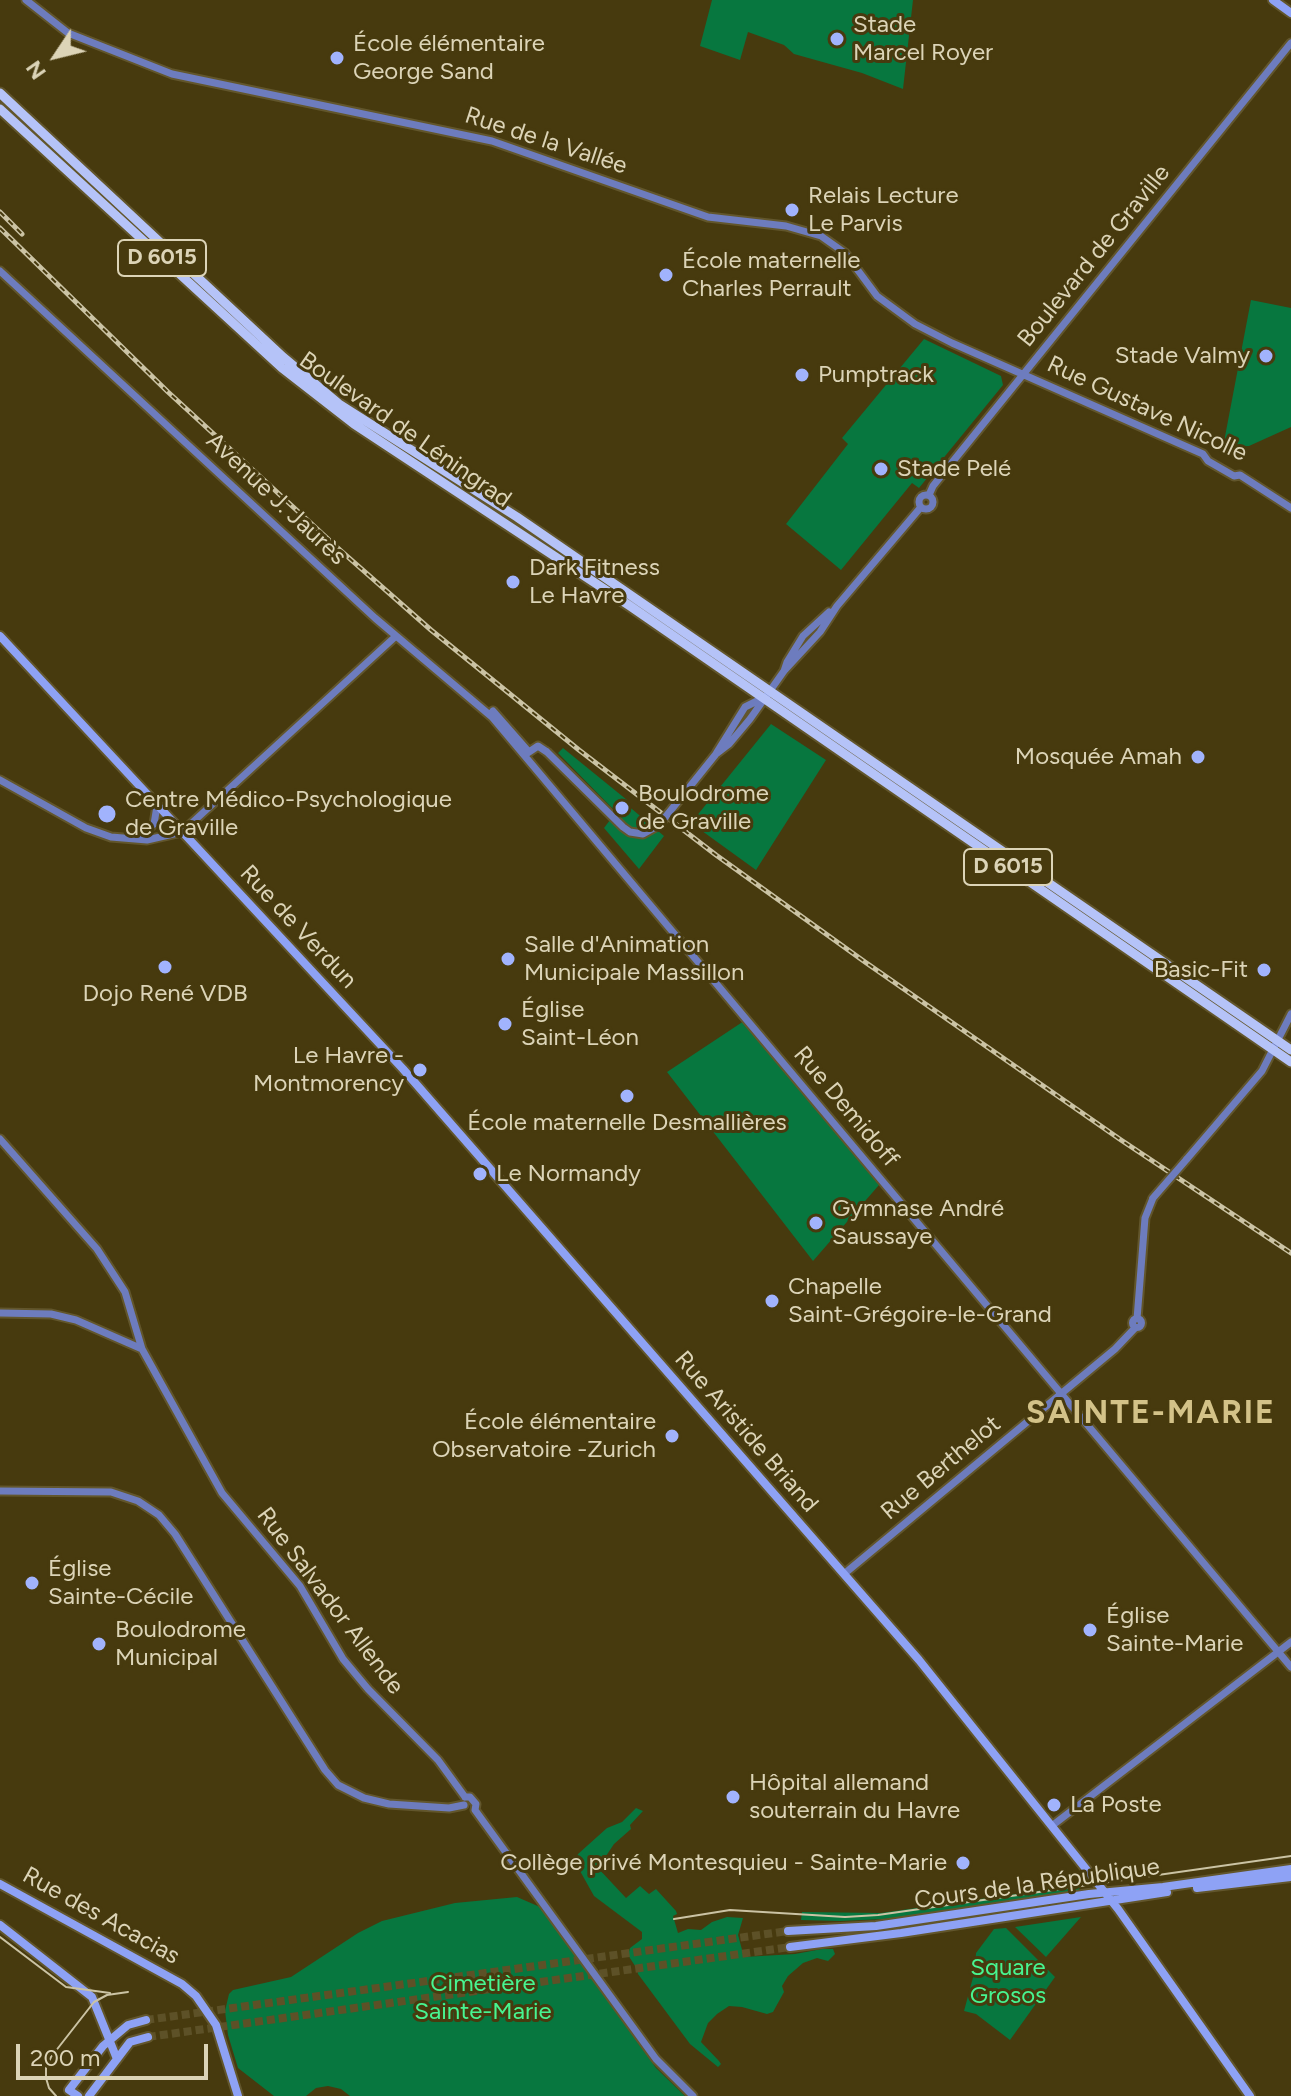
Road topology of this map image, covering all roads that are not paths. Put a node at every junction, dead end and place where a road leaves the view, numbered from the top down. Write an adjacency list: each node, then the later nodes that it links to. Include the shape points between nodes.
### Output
1 (26, 0): 8 (street, Rue de la Vallée, via 68,33 172,74 492,141 708,217 786,226 821,236 845,253 877,296 915,324)
2 (1273, 0): 3 (main road)
3 (1291, 13)
4 (1291, 43): 8 (street, Boulevard de Graville)
5 (0, 93): 12 (main road, Boulevard de Léningrad / D 6015, via 339,404 517,517)
6 (0, 109): 13 (main road, Boulevard de Léningrad / D 6015, via 316,396)
7 (0, 271): 11 (street, Avenue J. Jaurès)
8 (1025, 373): 9 (street, Rue Gustave Nicolle, via 1201,453); 12 (street, Boulevard de Graville, via 929,495 920,498 921,507 837,606 803,636)
9 (1291, 508)
10 (0, 636): 17 (main road, Rue de Verdun)
11 (396, 636): 15 (street, Avenue J. Jaurès, via 492,717); 18 (street)
12 (770, 690): 13 (street); 21 (main road, D 6015)
13 (763, 698): 15 (street, bridge, via 745,707 716,754 659,825 643,834 623,827 547,752 538,746); 21 (main road, Boulevard de Léningrad / D 6015)
14 (493, 711): 15 (street)
15 (527, 754): 28 (street, Rue Demidoff)
16 (0, 780): 19 (street, via 86,828)
17 (157, 806): 18 (main road, Rue de Verdun); 19 (street, via 151,829)
18 (182, 832): 19 (street); 24 (main road, Rue de Verdun)
19 (132, 840)
20 (1291, 1014): 21 (street)
21 (1276, 1045): 22 (main road, D 6015); 23 (main road, D 6015); 28 (street, Rue Berthelot, bridge, via 1262,1071 1153,1198 1146,1213 1136,1323 1122,1343)
22 (1291, 1050)
23 (1291, 1062)
24 (403, 1069): 30 (main road, Rue Aristide Briand)
25 (0, 1139): 27 (street, Rue Salvador Allende, via 97,1249 125,1292)
26 (0, 1313): 27 (street, via 76,1320)
27 (142, 1349): 34 (street, Rue Salvador Allende, via 229,1503 300,1586 343,1659 438,1760)
28 (1062, 1394): 30 (street, Rue Berthelot); 32 (street, Rue Demidoff)
29 (0, 1491): 34 (street, via 111,1492 159,1515 338,1785 389,1804 449,1808)
30 (844, 1574): 35 (main road, Rue Aristide Briand)
31 (1291, 1642): 32 (street)
32 (1277, 1651): 33 (street, Rue Demidoff); 35 (street)
33 (1291, 1667)
34 (464, 1801): 52 (street, via 656,2059)
35 (1053, 1825): 39 (main road, Rue Aristide Briand)
36 (1291, 1869): 39 (main road, Cours de la République)
37 (1291, 1877): 39 (main road, Cours de la République)
38 (0, 1884): 51 (main road, Rue des Acacias, via 196,1996 216,2025)
39 (1108, 1897): 41 (main road, Cours de la République, via 876,1926); 42 (main road, Cours de la République, via 924,1930); 53 (main road, Rue Aristide Briand)
40 (0, 1925): 43 (main road, via 92,1997)
41 (788, 1931)
42 (790, 1947)
43 (99, 2014): 45 (main road, via 111,2025); 47 (main road)
44 (146, 2020): 45 (main road)
45 (135, 2022): 47 (main road)
46 (148, 2037): 48 (main road)
47 (106, 2043): 48 (main road); 49 (main road, via 69,2090)
48 (115, 2054): 50 (main road)
49 (78, 2096)
50 (89, 2096)
51 (238, 2096)
52 (693, 2096)
53 (1250, 2096)

